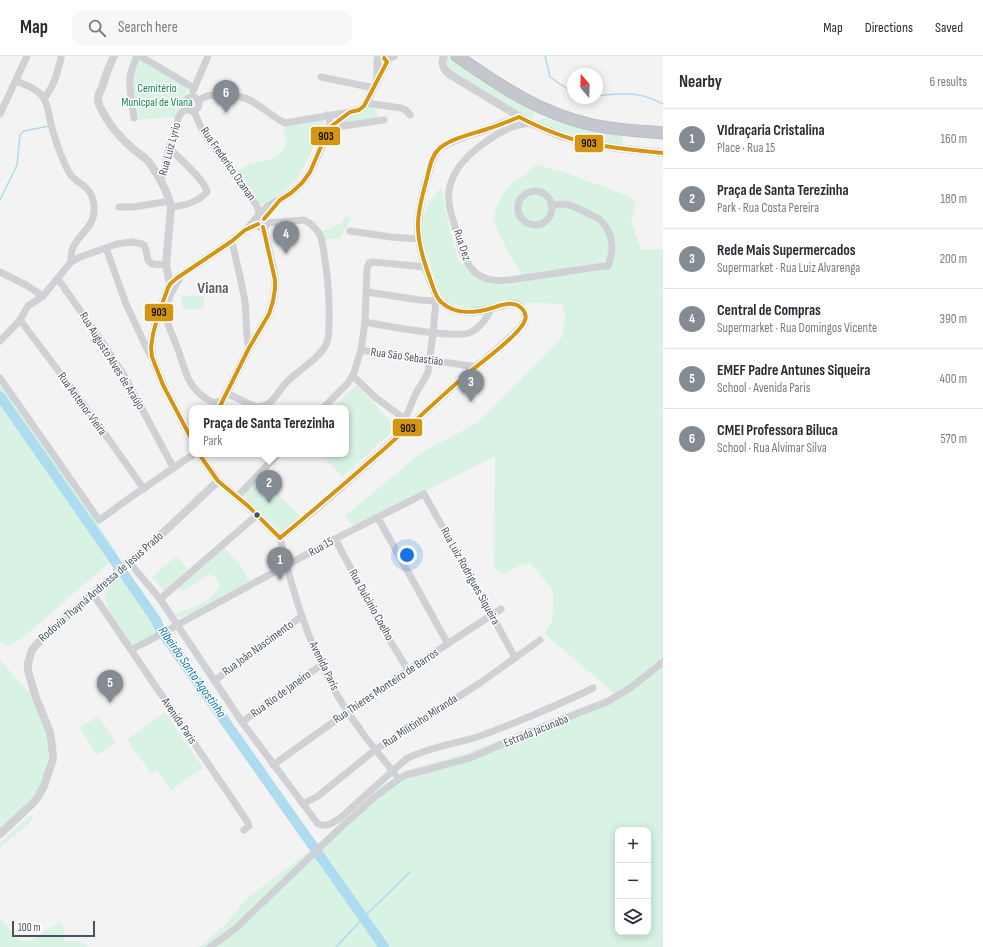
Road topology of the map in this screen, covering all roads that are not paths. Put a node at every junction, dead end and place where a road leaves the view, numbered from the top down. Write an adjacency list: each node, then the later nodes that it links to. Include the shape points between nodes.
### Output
1 (28, 56): 12 (street)
2 (61, 56): 16 (street, via 53,85)
3 (114, 56): 32 (street, via 99,95 101,110 116,133 146,159)
4 (136, 56): 25 (street, via 130,79)
5 (140, 56): 14 (street)
6 (208, 56): 14 (street)
7 (394, 56): 10 (street)
8 (444, 56): 24 (street, via 443,66 449,74)
9 (457, 56): 29 (highway, via 513,93 557,115 593,125)
10 (380, 57): 13 (street, via 387,62)
11 (321, 77): 13 (street)
12 (16, 81): 16 (street, via 35,90); 21 (street)
13 (375, 86): 18 (street)
14 (194, 88): 15 (street)
15 (191, 97): 17 (street); 19 (street, via 185,105)
16 (44, 98): 41 (street, via 66,166 76,181 88,191 94,205 90,225 72,248)
17 (198, 100): 19 (street, via 198,107); 22 (street, via 210,95 249,99 284,123)
18 (366, 102): 20 (street, via 359,110); 23 (street, via 401,108)
19 (189, 109): 30 (street, Rua Luiz Lyrio, via 179,116); 36 (street, Rua Frederico Ozanan, via 255,203)
20 (350, 112): 22 (street); 28 (street)
21 (0, 114)
22 (327, 115): 28 (street, via 330,121)
23 (410, 115)
24 (519, 116): 27 (street); 38 (street, via 459,139 437,152 428,171 421,202)
25 (134, 118)
26 (384, 120): 28 (street)
27 (530, 123): 31 (street, via 584,142); 34 (street, Rua Dez, via 513,127 484,143 462,162 454,175 449,203 461,250 469,266 476,273 496,281 608,266 613,248 610,236 599,220 564,204)
28 (329, 128): 36 (street, via 310,172)
29 (663, 133)
30 (169, 148): 32 (street, Rua Luiz Lyrio); 33 (street, via 204,184 207,192 184,205)
31 (663, 153)
32 (161, 182): 33 (street)
33 (170, 204): 35 (street); 42 (street)
34 (551, 205): 34 (street, via 543,194 529,192 519,202 519,216 530,225 543,223 551,212)
35 (119, 208)
36 (262, 221): 39 (street); 57 (street, via 275,289 269,314); 67 (street, via 304,220 317,230 321,237 329,290 327,343 319,354 290,379)
37 (350, 231): 38 (street)
38 (419, 239): 43 (street)
39 (232, 241): 46 (street, via 189,269); 57 (street, via 244,294 246,332)
40 (106, 248): 41 (street); 42 (street, via 132,242 142,244 146,248 150,262); 59 (street, via 126,304)
41 (71, 262): 45 (street)
42 (166, 266): 46 (street)
43 (426, 267): 47 (street); 48 (street, via 369,262)
44 (0, 272): 49 (street)
45 (58, 279): 49 (street); 74 (street, Rua Augusto Alves de Araújo, via 125,377)
46 (172, 286): 59 (street, via 158,312 151,347); 64 (street, via 166,317 186,373 193,387 210,402 217,403)
47 (434, 290): 50 (street); 51 (street)
48 (366, 292): 50 (street); 54 (street)
49 (44, 296): 53 (street, via 28,306)
50 (420, 300): 51 (street)
51 (438, 300): 52 (street, via 458,311); 55 (street)
52 (491, 308): 55 (street, via 485,320 471,332); 61 (street, via 505,304 518,305 524,311 525,321 516,333)
53 (20, 320): 56 (street); 76 (street, Rua Antenor Vieira)
54 (365, 322): 55 (street); 58 (street)
55 (433, 333): 60 (street)
56 (0, 341)
57 (250, 348): 64 (street)
58 (362, 350): 60 (street, Rua São Sebastião); 62 (street)
59 (152, 358): 70 (street)
60 (429, 360): 61 (street, Rua São Sebastião); 69 (street, via 428,372 416,393)
61 (476, 367): 69 (street)
62 (353, 376): 68 (street); 69 (street, via 376,398)
63 (0, 378): 76 (street, via 99,520)
64 (224, 396): 65 (street); 66 (street)
65 (220, 405)
66 (251, 405)
67 (266, 405)
68 (326, 405)
69 (409, 422): 81 (street, via 331,497)
70 (189, 434)
71 (189, 457): 74 (street)
72 (203, 457): 75 (street)
73 (275, 457): 78 (street)
74 (173, 467): 76 (street)
75 (218, 481): 78 (street); 83 (street, Rodovia Thayná Andressa de Jesus Prado)
76 (144, 489)
77 (424, 494): 80 (street, Rua 15); 88 (street, Rua Luiz Rodrigues Siqueira)
78 (237, 497): 79 (street)
79 (257, 515): 81 (street); 86 (street)
80 (378, 518): 82 (street, Rua 15); 92 (street)
81 (280, 538): 84 (street, Avenida París)
82 (335, 539): 84 (street, Rua 15); 97 (street, Rua Dulcinio Coelho)
83 (127, 563): 85 (street, Rodovia Thayná Andressa de Jesus Prado); 86 (street)
84 (286, 566): 89 (street, Avenida París); 90 (street, Rua 15)
85 (93, 594): 93 (street, Avenida Paris); 108 (street, Rodovia Thayná Andressa de Jesus Prado, via 36,644 29,657 28,671 50,732 53,759 38,797)
86 (160, 599): 90 (street)
87 (501, 609): 88 (street, Rua Thieres Monteiro de Barros)
88 (492, 615): 92 (street, Rua Thieres Monteiro de Barros); 94 (street, Rua Luiz Rodrigues Siqueira)
89 (302, 616): 96 (street, Avenida París); 98 (street, Rua João Nascimento)
90 (177, 624): 93 (street, Rua 15); 98 (street)
91 (540, 640): 94 (street, Rua Militinho Miranda)
92 (448, 644): 97 (street, Rua Thieres Monteiro de Barros)
93 (131, 650): 107 (street, Avenida Paris, via 247,821 249,826)
94 (515, 658): 102 (street, Rua Militinho Miranda)
95 (663, 662): 105 (street, Estrada Jacunaba, via 607,702 470,758)
96 (321, 665): 100 (street, Avenida París); 101 (street, Rua Rio de Janeiro)
97 (408, 670): 100 (street, Rua Thieres Monteiro de Barros)
98 (214, 681): 101 (street)
99 (593, 688): 104 (street, via 499,729 412,756)
100 (347, 712): 102 (street, Avenida París); 103 (street, Rua Thieres Monteiro de Barros)
101 (242, 722): 103 (street)
102 (376, 750): 104 (street, Avenida París); 106 (street, Rua Militinho Miranda, via 318,796)
103 (273, 765): 106 (street)
104 (393, 771): 105 (street, Avenida París); 106 (street, via 329,825 318,824)
105 (399, 779): 109 (street, Estrada Jacunaba, via 370,801 235,929)
106 (302, 804)
107 (244, 830)
108 (0, 834)
109 (210, 947)

